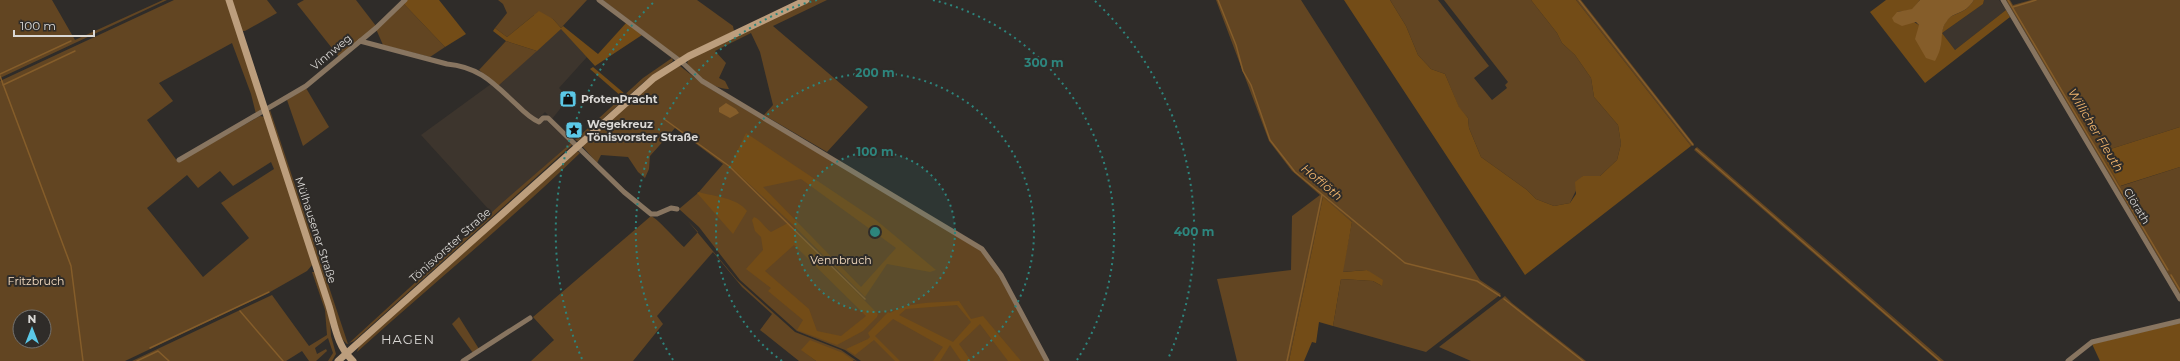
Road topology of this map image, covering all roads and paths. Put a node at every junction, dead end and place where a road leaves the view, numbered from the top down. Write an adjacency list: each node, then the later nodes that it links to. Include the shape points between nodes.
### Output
1 (229, 0): 8 (main road, Mülhausener Straße)
2 (405, 0): 6 (street, Vinnweg)
3 (599, 0): 7 (street)
4 (806, 0): 7 (main road, Tönisvorster Straße)
5 (2003, 0): 12 (street, Clörath)
6 (360, 41): 8 (street, Vinnweg, via 306,86); 9 (street, via 459,65 477,72 530,118 539,122 543,118 548,118)
7 (680, 61): 9 (main road, Tönisvorster Straße, via 654,78); 19 (street, via 702,81 982,249 1001,275)
8 (265, 111): 10 (street); 15 (main road, Mülhausener Straße, via 339,343)
9 (576, 146): 11 (street, via 651,214 671,208); 15 (main road, Tönisvorster Straße)
10 (179, 160)
11 (677, 209)
12 (2180, 298)
13 (530, 318): 18 (street)
14 (2180, 321): 20 (street, via 2092,342)
15 (346, 355): 16 (main road, Tönisvorster Straße); 17 (main road)
16 (338, 361)
17 (353, 361)
18 (463, 361)
19 (1048, 361)
20 (2068, 361)

